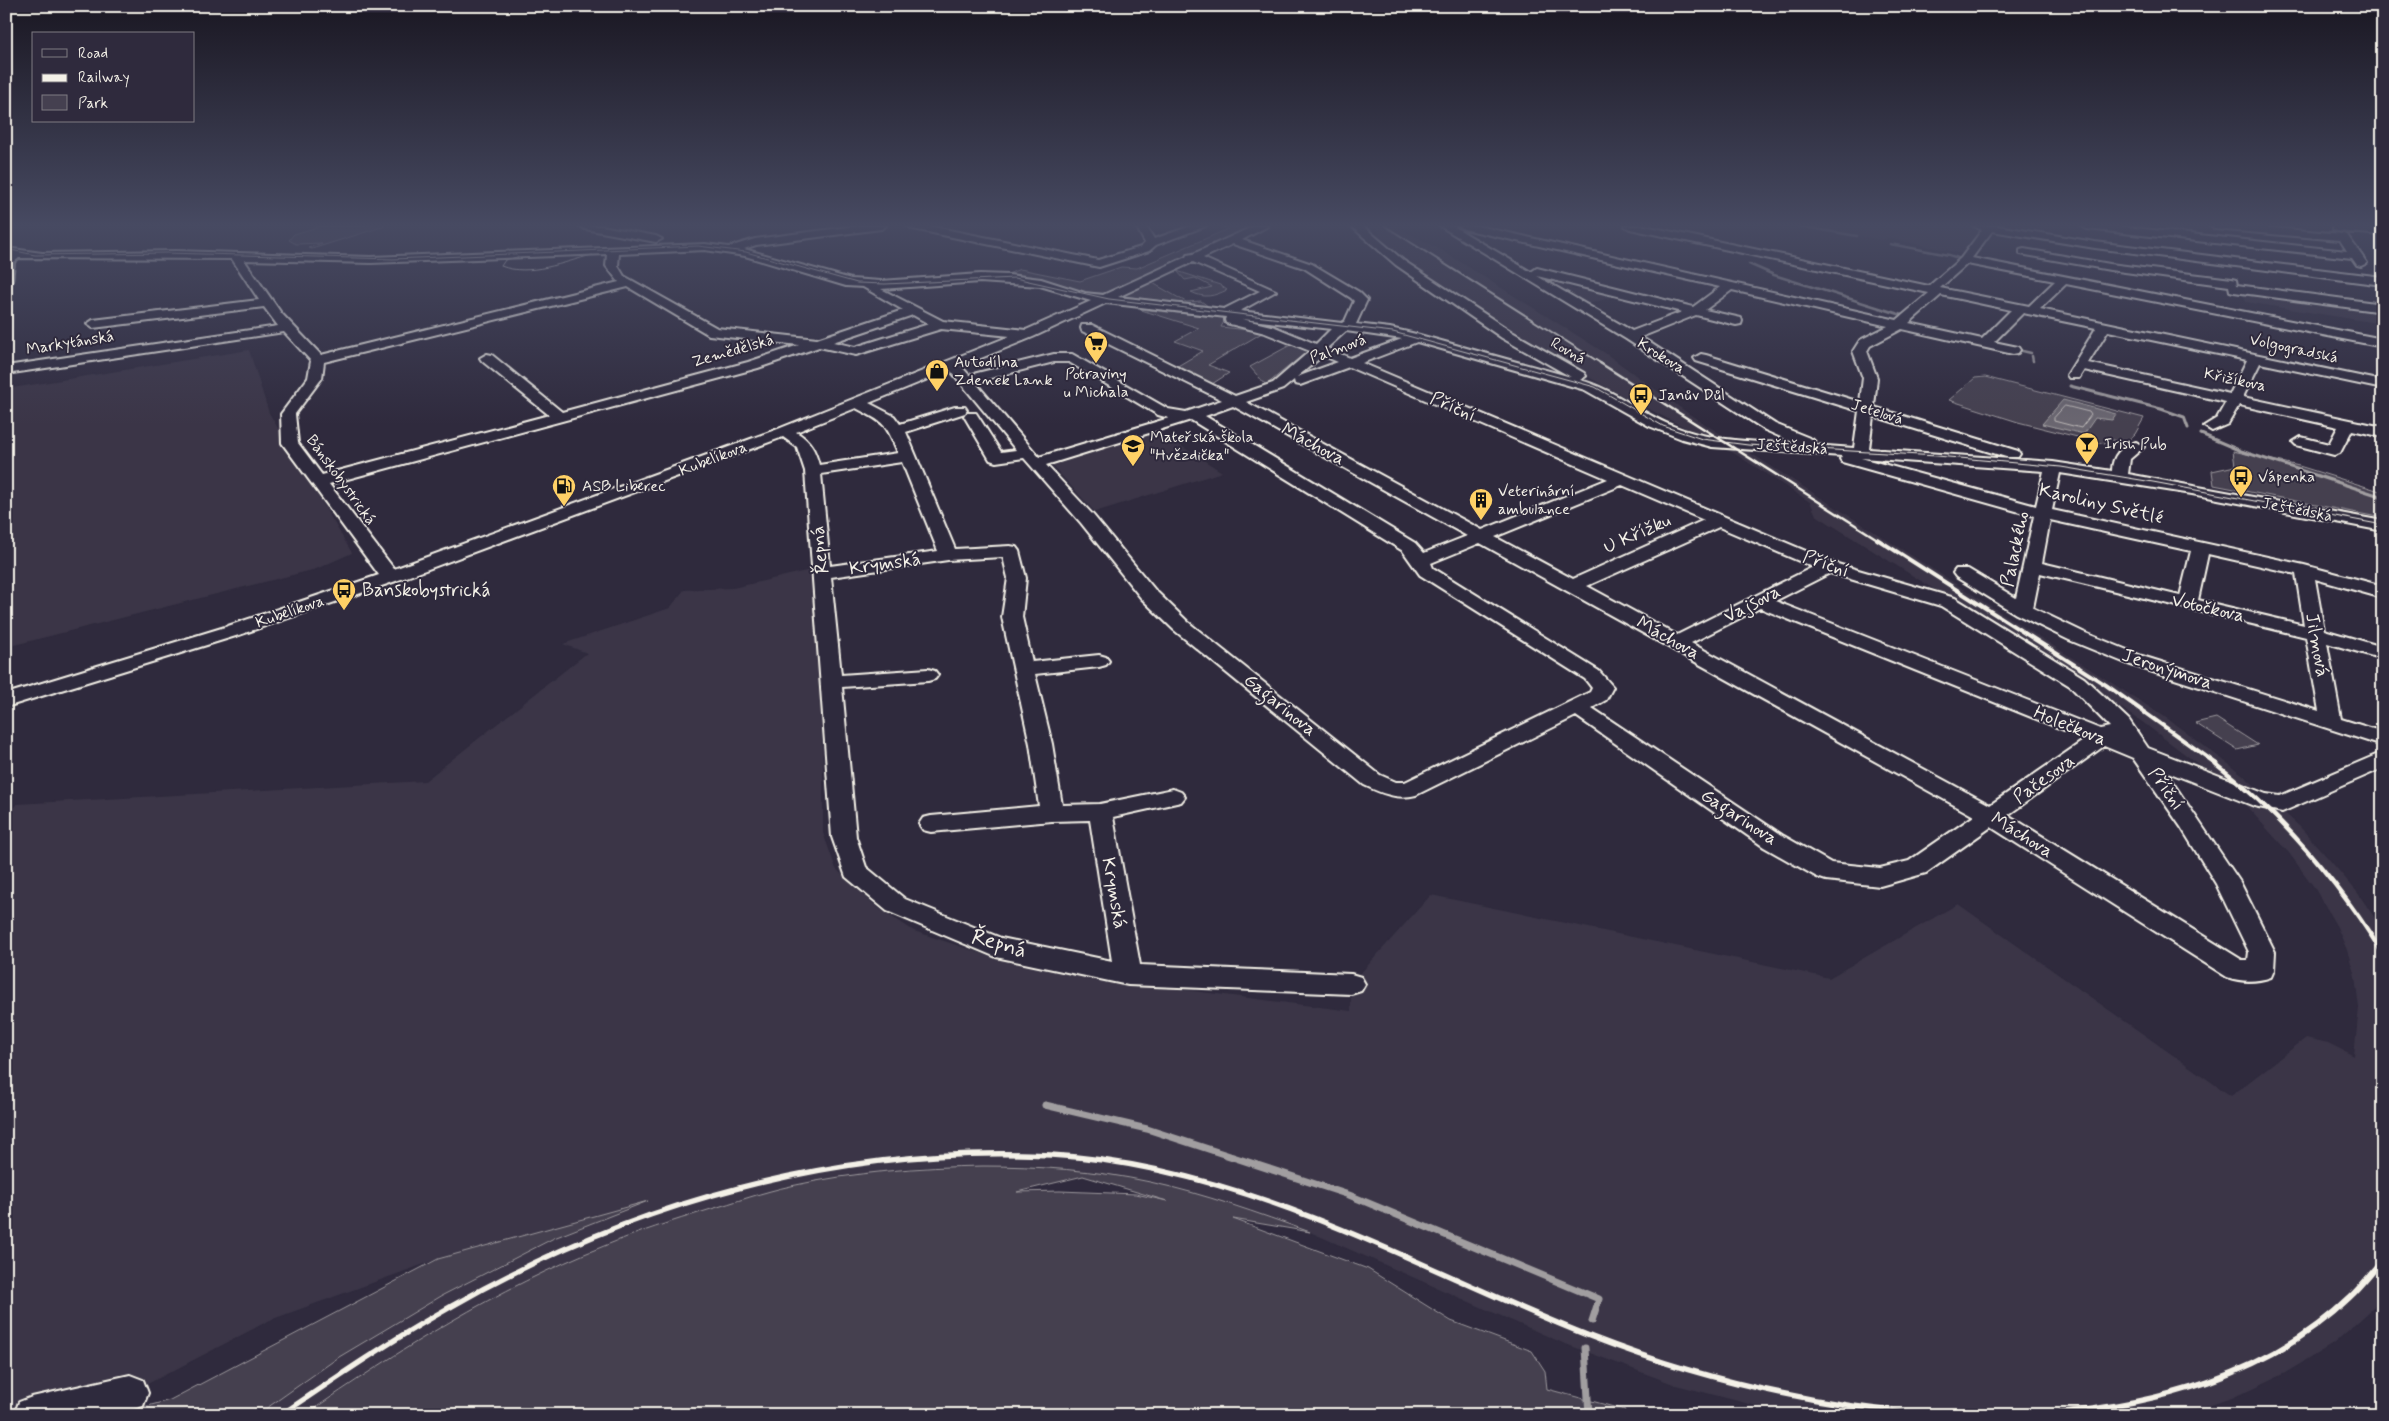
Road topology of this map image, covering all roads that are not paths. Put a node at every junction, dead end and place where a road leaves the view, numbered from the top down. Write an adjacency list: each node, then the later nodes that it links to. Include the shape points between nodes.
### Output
1 (259, 292): 21 (street)
2 (594, 292): 47 (street)
3 (643, 292): 39 (street, via 714,332)
4 (879, 292): 24 (street)
5 (1075, 292): 20 (street, Ještědská)
6 (1117, 292): 20 (street, Kubelíkova)
7 (1267, 292): 26 (street)
8 (1349, 292): 33 (street, via 1361,300 1354,318)
9 (1444, 292): 54 (street, Rovná, via 1507,335 1582,378)
10 (1565, 292): 37 (street, Krokova)
11 (1609, 292): 25 (street)
12 (1721, 292): 25 (street)
13 (1757, 292): 31 (street)
14 (1935, 292): 31 (street)
15 (1945, 292): 23 (street, Volgogradská)
16 (2047, 292): 23 (street)
17 (2126, 292): 27 (street)
18 (2235, 292): 27 (street)
19 (2281, 292): 22 (street)
20 (1103, 299): 26 (street, Ještědská); 36 (street, Kubelíkova)
21 (266, 303): 29 (street); 34 (street)
22 (2383, 308)
23 (2025, 310): 32 (street, Volgogradská); 41 (street)
24 (913, 311): 30 (street); 39 (street, Zemědělská)
25 (1695, 311): 28 (street); 37 (street)
26 (1226, 314): 33 (street, Ještědská); 42 (street, Příční, via 1231,320 1270,330)
27 (2242, 315): 40 (street, via 2286,331)
28 (1736, 321)
29 (93, 324)
30 (940, 325): 36 (street); 39 (street, via 864,350 848,351)
31 (1899, 325): 41 (street); 58 (street, via 1865,343 1860,351 1870,378)
32 (2104, 326): 46 (street, Volgogradská); 55 (street, Křižíkova, via 2076,370)
33 (1343, 327): 38 (street, Ještědská); 42 (street)
34 (288, 328): 47 (street); 50 (street, Markytánská)
35 (1087, 328): 56 (street, Máchova)
36 (1028, 334): 49 (street, Kubelíkova)
37 (1630, 336): 68 (street, Krokova, via 1770,427)
38 (1416, 338): 48 (street, Palmová); 54 (street, Ještědská)
39 (818, 343): 60 (street, Zemědělská, via 753,365)
40 (2383, 343)
41 (1985, 344): 43 (street)
42 (1318, 349): 48 (street, Příční); 56 (street, via 1278,386)
43 (2013, 350)
44 (487, 358): 60 (street)
45 (1701, 358): 58 (street, Jetelová)
46 (2256, 359): 53 (street, Volgogradská); 55 (street)
47 (318, 360): 76 (street, Bánskobystrická, via 315,378 288,414 290,443)
48 (1351, 363): 52 (street, Palmová); 75 (street, Příční)
49 (952, 364): 51 (street, Gagarinova); 57 (street, Kubelíkova)
50 (6, 370)
51 (967, 380): 59 (street, Gagarinova, via 1054,358 1072,358 1163,412); 71 (street, Gagarinova)
52 (1300, 381)
53 (2383, 385)
54 (1590, 387): 68 (street, Ještědská, via 1609,394 1662,428 1684,436 1712,442)
55 (2234, 398): 61 (street, Křižíkova); 62 (street, via 2223,421)
56 (1234, 401): 59 (street); 82 (street, Máchova)
57 (856, 402): 63 (street, Krymská, via 889,419); 64 (street, Kubelíkova)
58 (1866, 409): 69 (street); 72 (street, Jetelová)
59 (1190, 416): 71 (street); 85 (street, Gagarinova, via 1409,547)
60 (560, 417): 76 (street, Zemědělská)
61 (2347, 424): 65 (street, Křižíkova); 66 (street, via 2334,450)
62 (2212, 426)
63 (897, 430): 70 (street, Krymská); 71 (street, via 966,413 996,458)
64 (783, 432): 73 (street, Řepná, via 805,444); 91 (street, Kubelíkova)
65 (2383, 432)
66 (2300, 442)
67 (2136, 447): 74 (street, via 2122,456)
68 (1819, 449): 69 (street, Ještědská); 77 (street, Karoliny Světlé)
69 (1861, 452): 72 (street, Ještědská)
70 (907, 456): 73 (street); 84 (street, Krymská)
71 (1031, 458): 105 (street, Gagarinova, via 1087,519 1148,594 1181,626 1372,780 1393,789 1408,790)
72 (2053, 467): 74 (street, Ještědská); 77 (street, Palackého)
73 (813, 472): 89 (street, Řepná)
74 (2120, 477): 78 (street, Ještědská)
75 (1622, 479): 79 (street, Příční); 82 (street)
76 (320, 481): 91 (street, Bánskobystrická)
77 (2045, 514): 83 (street, Karoliny Světlé); 87 (street, Palackého)
78 (2338, 518): 80 (street, Ještědská); 81 (street)
79 (1719, 520): 86 (street, Příční); 92 (street, U Křížku)
80 (2383, 526)
81 (2383, 534)
82 (1484, 536): 85 (street); 92 (street, Máchova)
83 (2200, 548): 88 (street, Karoliny Světlé); 95 (street)
84 (948, 555): 89 (street, Krymská); 101 (street, Krymská, via 1010,551 1017,578 1012,617)
85 (1422, 561): 105 (street, Gagarinova, via 1426,570 1592,676 1603,687 1599,696)
86 (1828, 566): 94 (street, Vajsova); 107 (street, Příční, via 1948,602 2077,682)
87 (2032, 566): 95 (street, Votočkova); 96 (street, Palackého)
88 (2304, 570): 93 (street, Karoliny Světlé); 97 (street, Jilmová)
89 (822, 573): 103 (street, Řepná)
90 (1962, 574): 96 (street, Jeronýmova)
91 (390, 577): 104 (street, Kubelíkova, via 232,631)
92 (1573, 586): 98 (street, Máchova)
93 (2383, 592)
94 (1758, 601): 98 (street, Vajsova); 108 (street, Holečkova)
95 (2188, 604): 97 (street, Votočkova)
96 (2023, 610): 106 (street, Jeronýmova, via 2135,660)
97 (2314, 633): 99 (street, Votočkova); 106 (street, Jilmová)
98 (1676, 643): 115 (street, Máchova)
99 (2383, 653)
100 (1100, 661): 101 (street)
101 (1024, 669): 114 (street, Krymská)
102 (928, 675): 103 (street)
103 (832, 682): 119 (street, Řepná, via 844,837 855,871 896,905 996,947)
104 (6, 701)
105 (1577, 707): 117 (street, Gagarinova, via 1773,841 1826,871 1880,877)
106 (2331, 721): 109 (street, Jeronýmova)
107 (2121, 724): 108 (street, Pačesova); 110 (street, Příční)
108 (2100, 739): 110 (street, Holečkova); 115 (street, Pačesova)
109 (2383, 740)
110 (2143, 755): 111 (street, Holečkova, via 2244,796 2282,804); 118 (street, Příční, via 2228,882 2262,952 2261,970)
111 (2383, 759)
112 (1173, 797): 113 (street)
113 (1100, 812): 114 (street); 119 (street, Krymská)
114 (1052, 813): 116 (street)
115 (1992, 816): 117 (street, Pačesova); 118 (street, Máchova)
116 (931, 824)
117 (1917, 867)
118 (2237, 970)
119 (1128, 974): 120 (street, Řepná)
120 (1350, 984)
121 (130, 1394): 122 (street)
122 (32, 1415)

